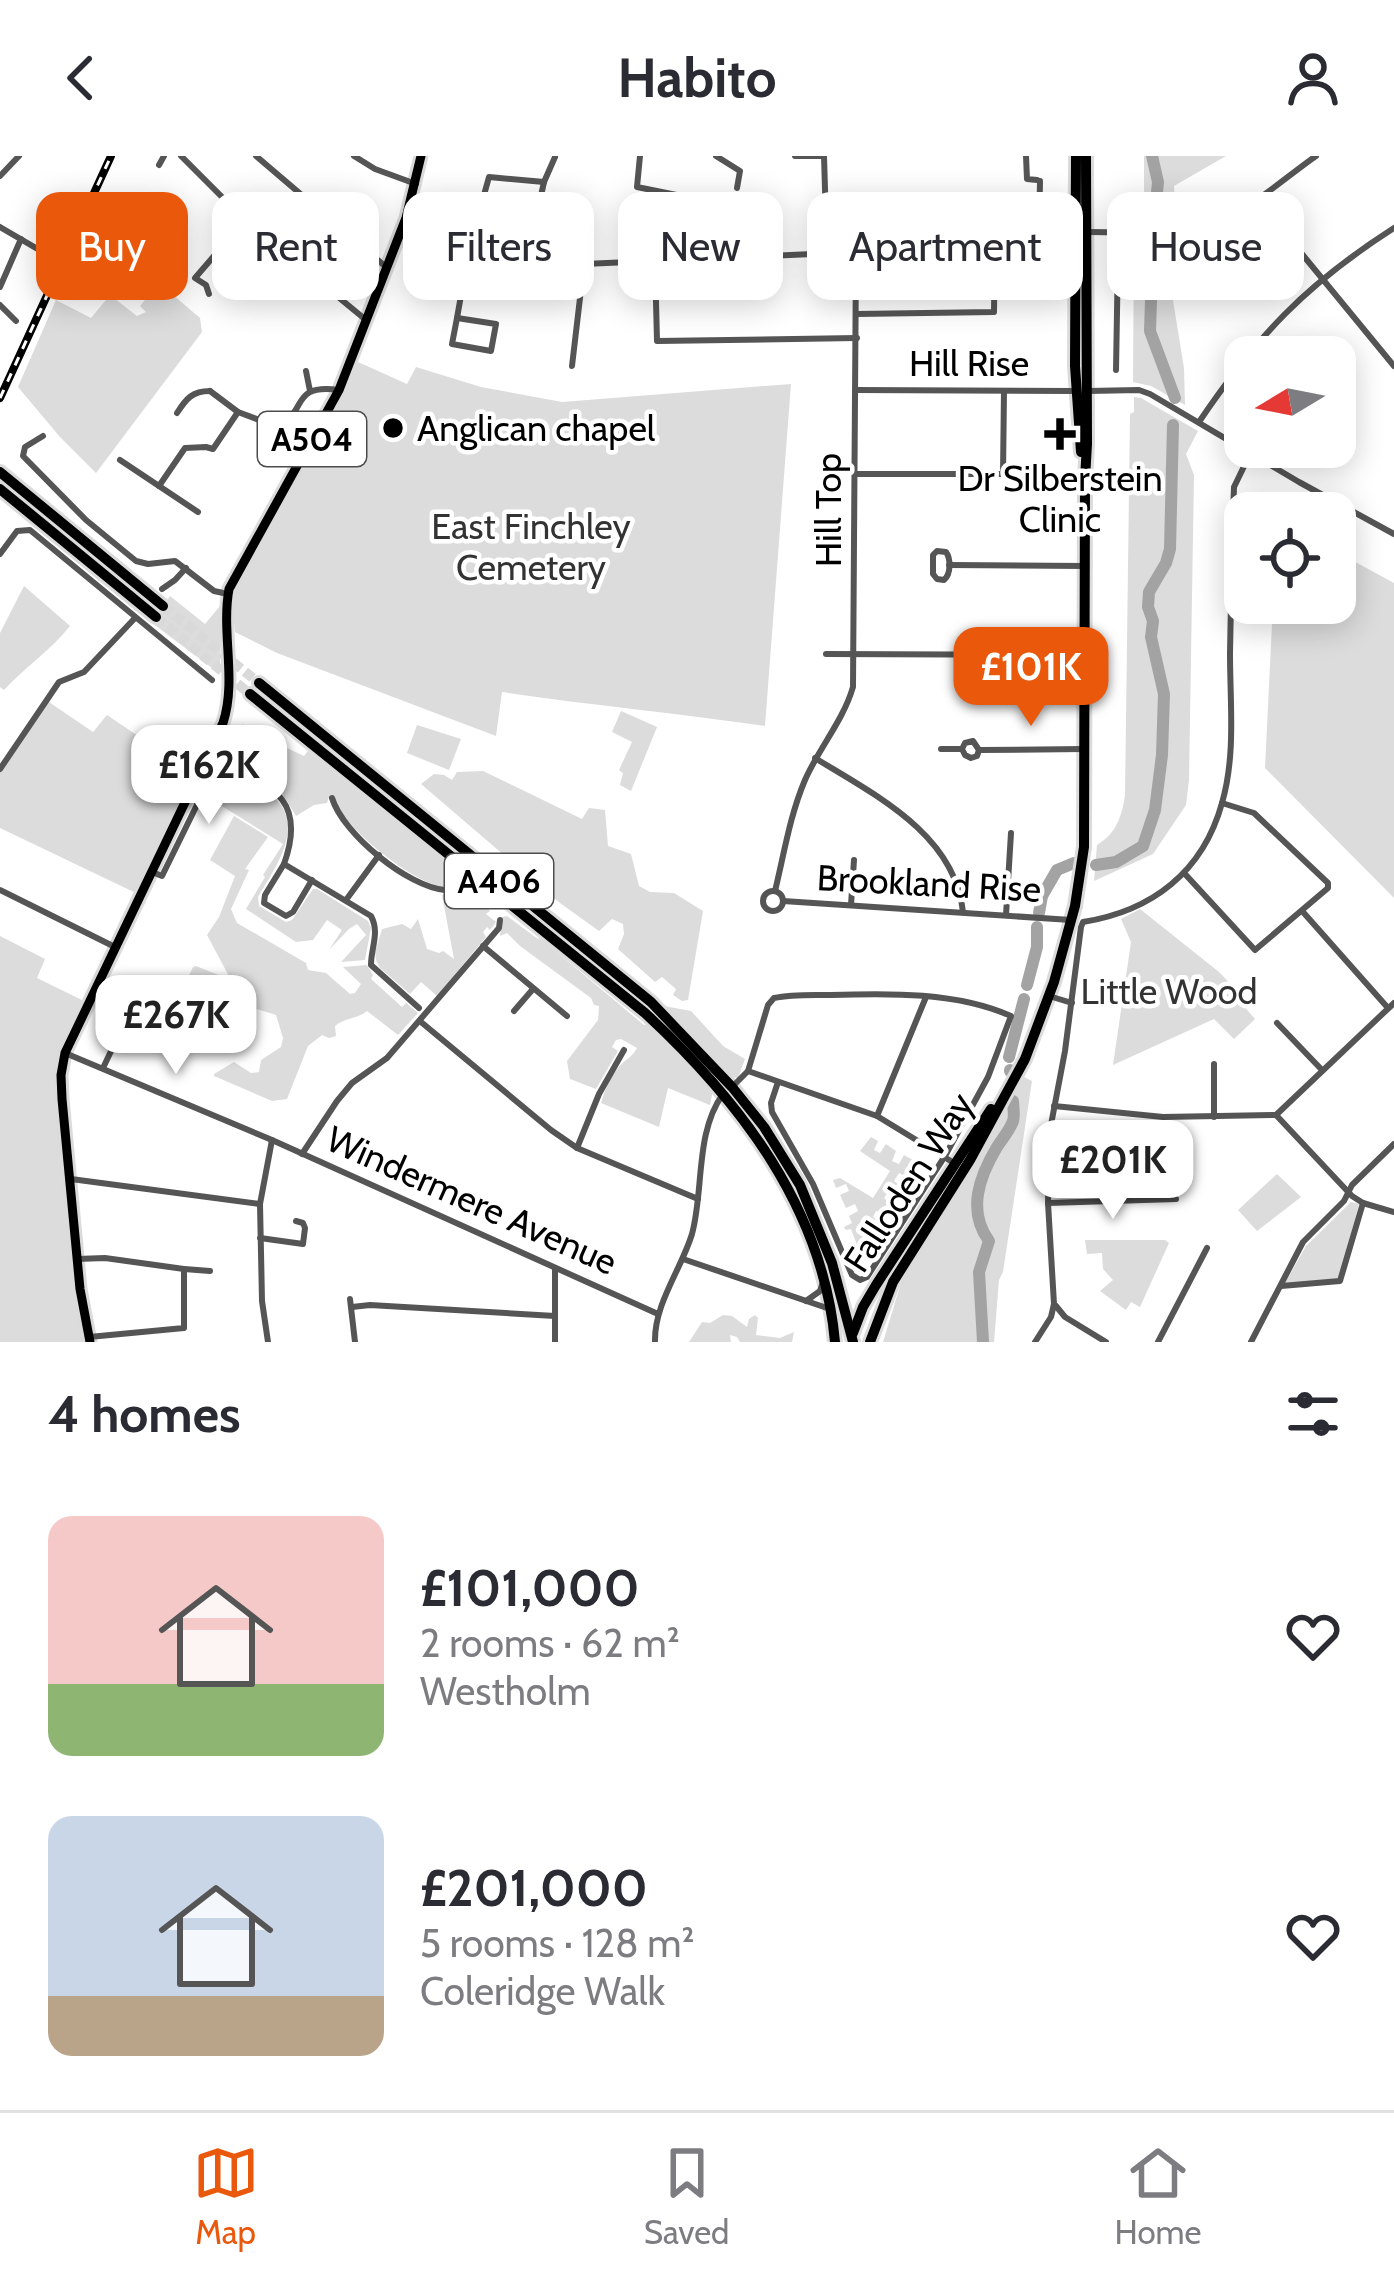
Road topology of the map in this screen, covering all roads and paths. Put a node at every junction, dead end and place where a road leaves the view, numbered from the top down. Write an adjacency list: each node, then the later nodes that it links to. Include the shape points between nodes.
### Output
1 (19, 156): 17 (street)
2 (164, 156): 16 (street)
3 (181, 156): 21 (street)
4 (256, 156): 38 (street)
5 (354, 156): 19 (street)
6 (421, 156): 19 (main road, A504)
7 (640, 156): 24 (street, via 637,187)
8 (716, 156): 20 (street, via 740,171)
9 (795, 156): 10 (street)
10 (824, 156): 25 (street)
11 (1026, 156): 26 (street, via 1027,179 1039,180)
12 (1076, 156): 27 (highway)
13 (1086, 156): 29 (highway)
14 (1316, 156): 28 (street)
15 (555, 157): 18 (street)
16 (158, 165)
17 (0, 176)
18 (544, 182): 22 (street, via 489,177); 23 (street)
19 (416, 184): 32 (main road, A504)
20 (737, 188)
21 (216, 192)
22 (485, 192)
23 (542, 192)
24 (662, 192)
25 (825, 192)
26 (1039, 192)
27 (1078, 192)
28 (1265, 192)
29 (1083, 194)
30 (0, 227): 34 (street)
31 (1394, 229): 39 (street)
32 (400, 232): 33 (street); 38 (main road, A504)
33 (403, 233)
34 (21, 239): 35 (street); 40 (street)
35 (36, 247)
36 (1304, 257): 39 (street)
37 (212, 258): 41 (street, via 195,278)
38 (387, 268): 53 (main road, A504)
39 (1321, 278): 55 (street); 58 (street)
40 (0, 287)
41 (209, 294)
42 (342, 300): 53 (street)
43 (460, 300): 52 (street)
44 (580, 300): 57 (street)
45 (656, 300): 56 (street, via 657,341)
46 (856, 300): 51 (street, Hill Top)
47 (994, 300): 51 (street, via 994,311)
48 (1080, 300): 67 (highway, Falloden Way)
49 (1117, 300): 60 (street)
50 (0, 305): 54 (street)
51 (856, 314): 56 (street, Hill Top)
52 (457, 318): 52 (street, via 452,344 491,351 496,324)
53 (366, 320): 63 (main road, A504)
54 (16, 321)
55 (1262, 336)
56 (857, 338): 64 (street, Hill Top)
57 (572, 366)
58 (1394, 366)
59 (307, 370): 66 (street)
60 (1116, 370)
61 (216, 382): 68 (street)
62 (1224, 386): 71 (street)
63 (339, 390): 66 (street); 90 (main road, A504)
64 (855, 390): 65 (street, Hill Rise); 78 (street, Hill Top)
65 (1004, 390): 67 (street, Hill Rise); 79 (street)
66 (310, 391): 69 (street, via 279,425)
67 (1081, 391): 71 (street, Hill Rise, via 1138,390); 87 (highway, Falloden Way)
68 (209, 392): 69 (street); 70 (street, via 188,396)
69 (238, 412): 81 (street, via 213,449 185,448)
70 (177, 413)
71 (1198, 422): 73 (street, Hill Rise)
72 (43, 436): 88 (street, via 22,456 86,520 136,561)
73 (1224, 437)
74 (120, 460): 81 (street)
75 (1243, 468): 103 (street, via 1234,487)
76 (1277, 468): 84 (street, Hill Rise)
77 (0, 472): 82 (highway, via 159,611)
78 (855, 474): 79 (street); 93 (street, Hill Top)
79 (1003, 474): 80 (street)
80 (1022, 475)
81 (159, 486): 83 (street)
82 (0, 489)
83 (198, 512)
84 (1394, 534)
85 (0, 554): 91 (street, via 17,531 30,530)
86 (949, 565): 86 (street, via 946,578 937,579 933,555 946,552); 87 (street)
87 (1084, 566): 94 (highway, Falloden Way)
88 (186, 568): 89 (street); 90 (street)
89 (162, 589)
90 (228, 593): 99 (main road, A504, via 228,703)
91 (135, 618): 95 (street); 101 (street, via 84,672 59,682)
92 (826, 654): 93 (street)
93 (854, 654): 94 (street); 100 (street, Hill Top, via 849,700)
94 (1084, 655): 98 (highway, Falloden Way)
95 (212, 680)
96 (254, 689): 141 (highway, A406, via 651,1002)
97 (940, 749): 98 (street, via 973,741 979,750)
98 (1084, 749): 120 (highway, Falloden Way)
99 (214, 757): 107 (street, via 286,803 293,835); 122 (main road, A504)
100 (815, 758): 112 (street, Brookland Rise); 117 (street, via 931,840 956,876)
101 (0, 769)
102 (332, 798): 105 (street, via 353,833)
103 (1222, 803): 108 (street); 116 (street, via 1254,813 1328,883)
104 (1011, 833): 118 (street)
105 (379, 855): 111 (street, via 408,877); 113 (street)
106 (854, 860): 115 (street)
107 (284, 863): 109 (street); 109 (street, via 264,903 286,916)
108 (1185, 874): 116 (street, via 1255,950); 120 (street, via 1141,904)
109 (312, 880): 113 (street)
110 (0, 890): 122 (street)
111 (446, 890)
112 (775, 891): 114 (street, Brookland Rise); 114 (street, Brookland Rise, via 764,895 765,907 776,910)
113 (346, 900): 128 (street, via 376,925 370,965)
114 (783, 901): 115 (street, Brookland Rise)
115 (850, 905): 117 (street, Brookland Rise)
116 (1303, 911): 127 (street)
117 (963, 912): 118 (street, Brookland Rise)
118 (1006, 915): 120 (street, Brookland Rise)
119 (500, 920): 121 (street)
120 (1077, 921): 124 (highway, Falloden Way); 126 (street)
121 (483, 946): 123 (street); 131 (street)
122 (117, 947): 135 (main road, A504)
123 (532, 989): 129 (street); 130 (street)
124 (1048, 996): 126 (street); 150 (highway, Falloden Way, via 1025,1059)
125 (926, 997): 139 (street, via 774,998); 144 (street); 150 (street, via 1011,1016)
126 (1072, 1003): 142 (street)
127 (1391, 1005): 138 (street)
128 (419, 1008)
129 (514, 1011)
130 (567, 1016)
131 (421, 1022): 148 (street); 149 (street, via 352,1083)
132 (1277, 1023): 138 (street)
133 (165, 1048): 137 (street, via 122,1028)
134 (624, 1050): 148 (street)
135 (65, 1053): 137 (street, Windermere Avenue); 151 (main road, A504)
136 (1214, 1064): 145 (street)
137 (103, 1068): 146 (street, Windermere Avenue)
138 (1322, 1070): 143 (street)
139 (748, 1071): 140 (street); 141 (street)
140 (778, 1082): 144 (street); 150 (street, via 772,1112 860,1280)
141 (728, 1090): 154 (street, via 716,1105); 167 (highway, A406, via 775,1163); 168 (highway, A406, via 764,1127 800,1185)
142 (1054, 1106): 145 (street); 155 (street)
143 (1276, 1114): 145 (street); 152 (street)
144 (877, 1116): 150 (street)
145 (1214, 1118)
146 (272, 1140): 149 (street, Windermere Avenue); 157 (street)
147 (1394, 1144): 152 (street)
148 (578, 1148): 154 (street)
149 (302, 1154): 164 (street, Windermere Avenue)
150 (954, 1163): 169 (highway, Falloden Way); 187 (highway, Falloden Way)
151 (71, 1179): 157 (street); 162 (main road, A504)
152 (1349, 1191): 156 (street); 170 (street, via 1303,1242)
153 (1176, 1198): 155 (street)
154 (698, 1199): 163 (street)
155 (1048, 1203): 172 (street)
156 (1363, 1203): 158 (street); 170 (street, via 1340,1281)
157 (260, 1204): 160 (street)
158 (1394, 1212)
159 (296, 1221): 160 (street, via 305,1228 303,1244)
160 (260, 1238): 182 (street)
161 (1207, 1248): 190 (street)
162 (77, 1259): 165 (street); 179 (main road, A504)
163 (683, 1259): 171 (street); 174 (street)
164 (555, 1267): 174 (street, Windermere Avenue); 175 (street)
165 (184, 1269): 166 (street); 178 (street)
166 (209, 1271)
167 (824, 1279): 171 (street); 173 (highway, A406)
168 (837, 1281): 169 (highway, via 857,1292); 180 (highway, A406)
169 (876, 1285): 180 (highway, Falloden Way)
170 (1280, 1286): 191 (street)
171 (806, 1301): 173 (street)
172 (1054, 1304): 176 (street); 177 (street)
173 (831, 1309): 186 (highway, A406)
174 (658, 1314): 185 (street)
175 (555, 1316): 183 (street, via 351,1303); 184 (street)
176 (1052, 1317): 177 (street); 188 (street)
177 (1065, 1317): 189 (street)
178 (184, 1328): 179 (street); 181 (street)
179 (89, 1340)
180 (852, 1341)
181 (184, 1342)
182 (268, 1342)
183 (355, 1342)
184 (555, 1342)
185 (655, 1342)
186 (835, 1342)
187 (870, 1342)
188 (1035, 1342)
189 (1106, 1342)
190 (1158, 1342)
191 (1251, 1342)

